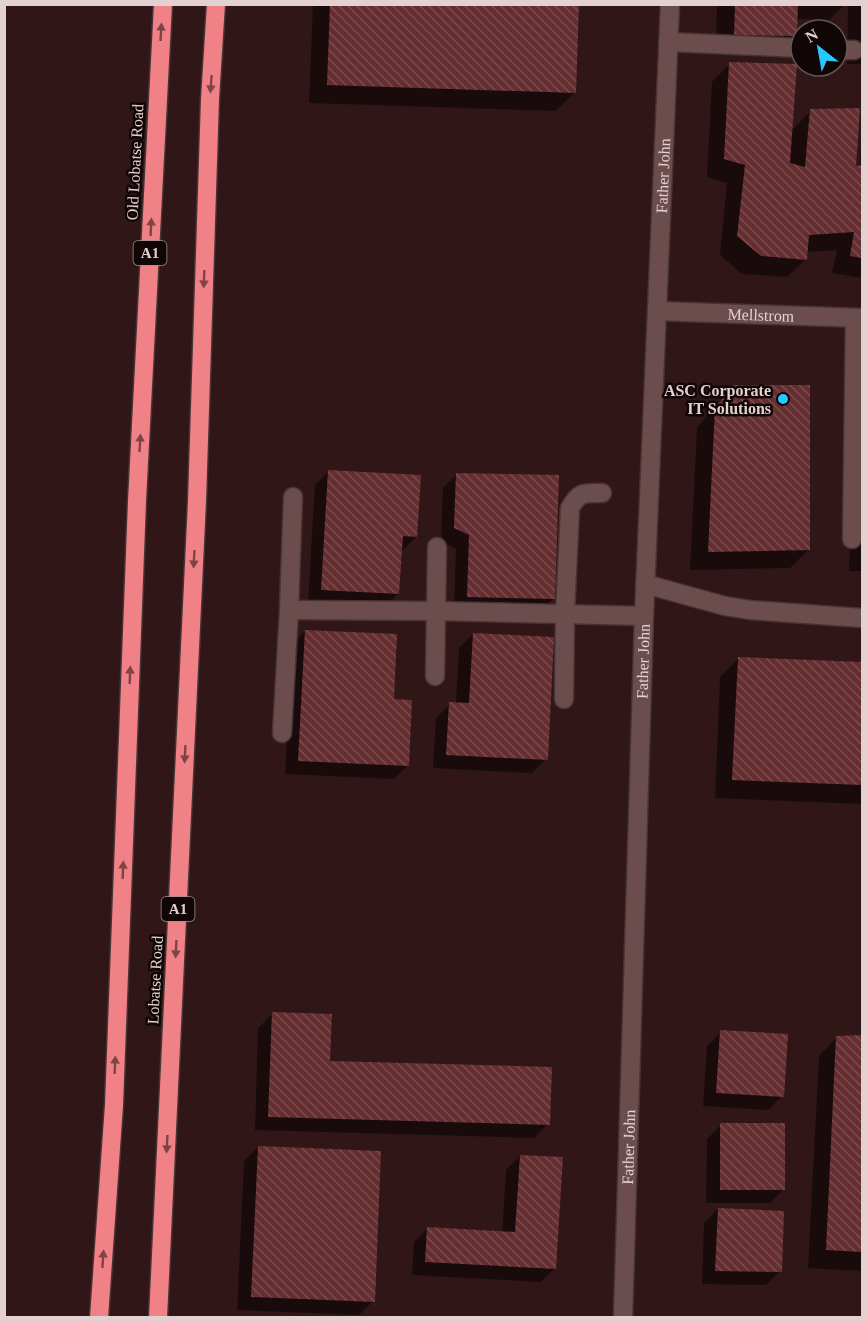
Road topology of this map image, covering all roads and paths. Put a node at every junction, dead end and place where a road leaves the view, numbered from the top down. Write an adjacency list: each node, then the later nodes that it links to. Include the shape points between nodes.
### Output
1 (163, 4): 21 (highway, Old Lobatse Road / A1, one-way to 1, via 114,1105 136,501)
2 (216, 4): 22 (highway, Lobatse Road / A1, one-way to 22)
3 (670, 4): 4 (street, Father John)
4 (668, 42): 5 (street); 6 (street, Father John)
5 (789, 47)
6 (657, 311): 7 (street, Mellstrom); 12 (street, Father John)
7 (859, 318): 10 (street)
8 (602, 493): 15 (street, via 576,497 570,508)
9 (293, 497): 13 (street)
10 (852, 539)
11 (437, 547): 14 (street)
12 (645, 584): 16 (street, Father John); 17 (street, via 750,610)
13 (289, 610): 14 (street); 20 (street)
14 (435, 611): 15 (street); 18 (street)
15 (565, 615): 16 (street); 19 (street)
16 (644, 616): 23 (street, Father John)
17 (862, 618)
18 (435, 676)
19 (564, 699)
20 (282, 733)
21 (99, 1317)
22 (158, 1317)
23 (623, 1317)

